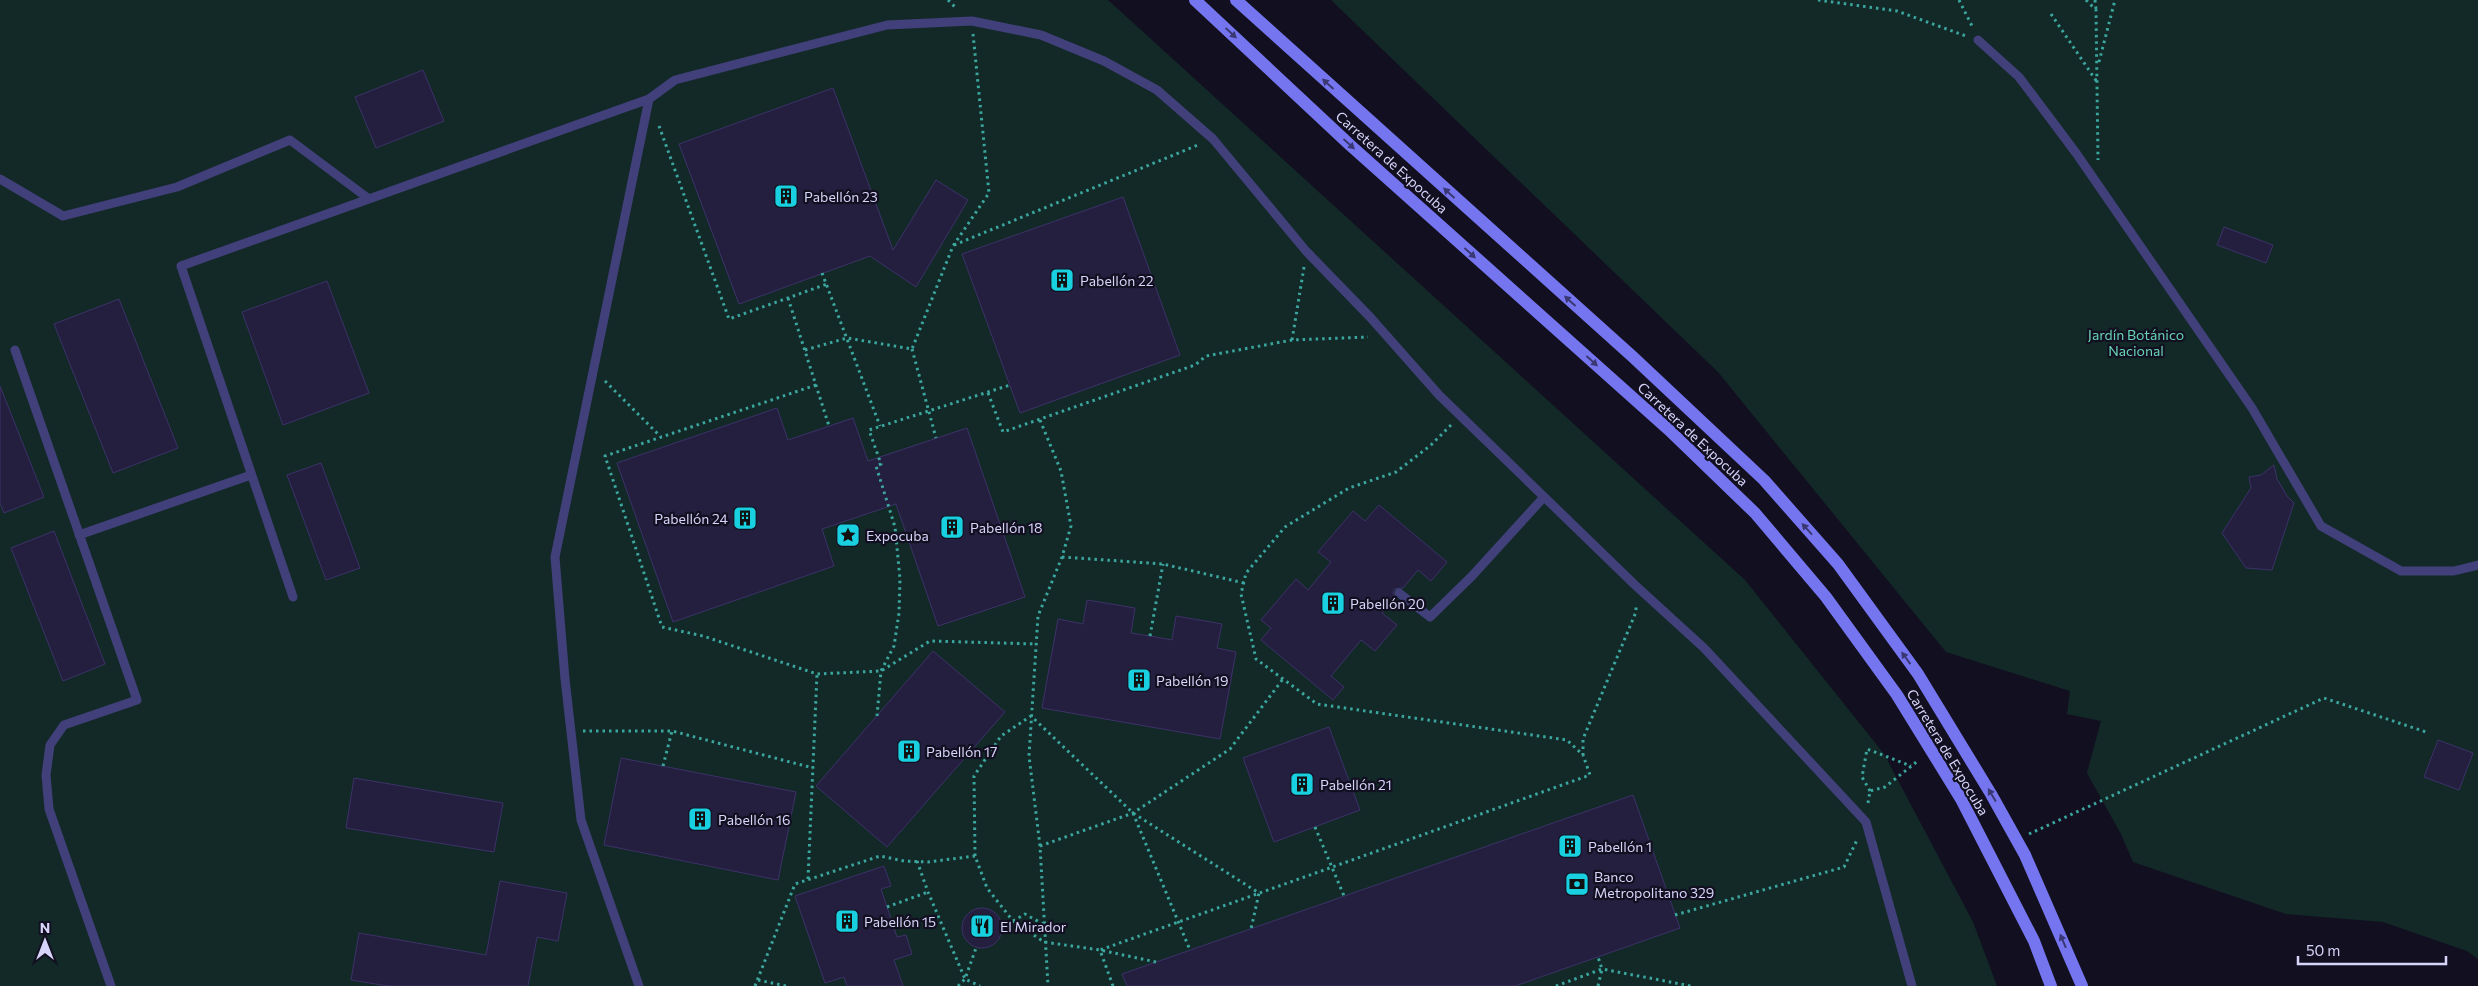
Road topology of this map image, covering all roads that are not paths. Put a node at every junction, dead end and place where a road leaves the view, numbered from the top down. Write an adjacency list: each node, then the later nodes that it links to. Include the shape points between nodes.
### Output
1 (1195, 0): 17 (main road, Carretera de Expocuba, one-way to 17, via 1350,145 1669,430 1755,513 1826,597 1897,695 1961,799 2034,941)
2 (1236, 0): 18 (main road, Carretera de Expocuba, one-way to 2, via 2017,839 1918,674 1838,564 1764,480 1633,357)
3 (1978, 40): 11 (lane, via 2019,78 2099,186 2252,408 2321,526 2401,571 2454,571)
4 (649, 99): 6 (lane); 9 (lane, via 675,80 887,25 972,21 1041,35 1104,62 1157,90 1213,139 1306,251 1439,395); 15 (lane, via 555,557 581,820)
5 (0, 179): 6 (lane, via 64,216 177,187 290,140)
6 (369, 199): 8 (lane, via 181,266)
7 (15, 350): 10 (lane)
8 (252, 475): 10 (lane); 13 (lane)
9 (1544, 497): 12 (lane, via 1430,617); 16 (lane, via 1704,648 1866,822)
10 (79, 535): 14 (lane, via 137,700 64,725 50,745 46,775 49,809)
11 (2478, 565)
12 (1399, 593)
13 (293, 597)
14 (111, 986)
15 (639, 986)
16 (1912, 986)
17 (2051, 986)
18 (2082, 986)

